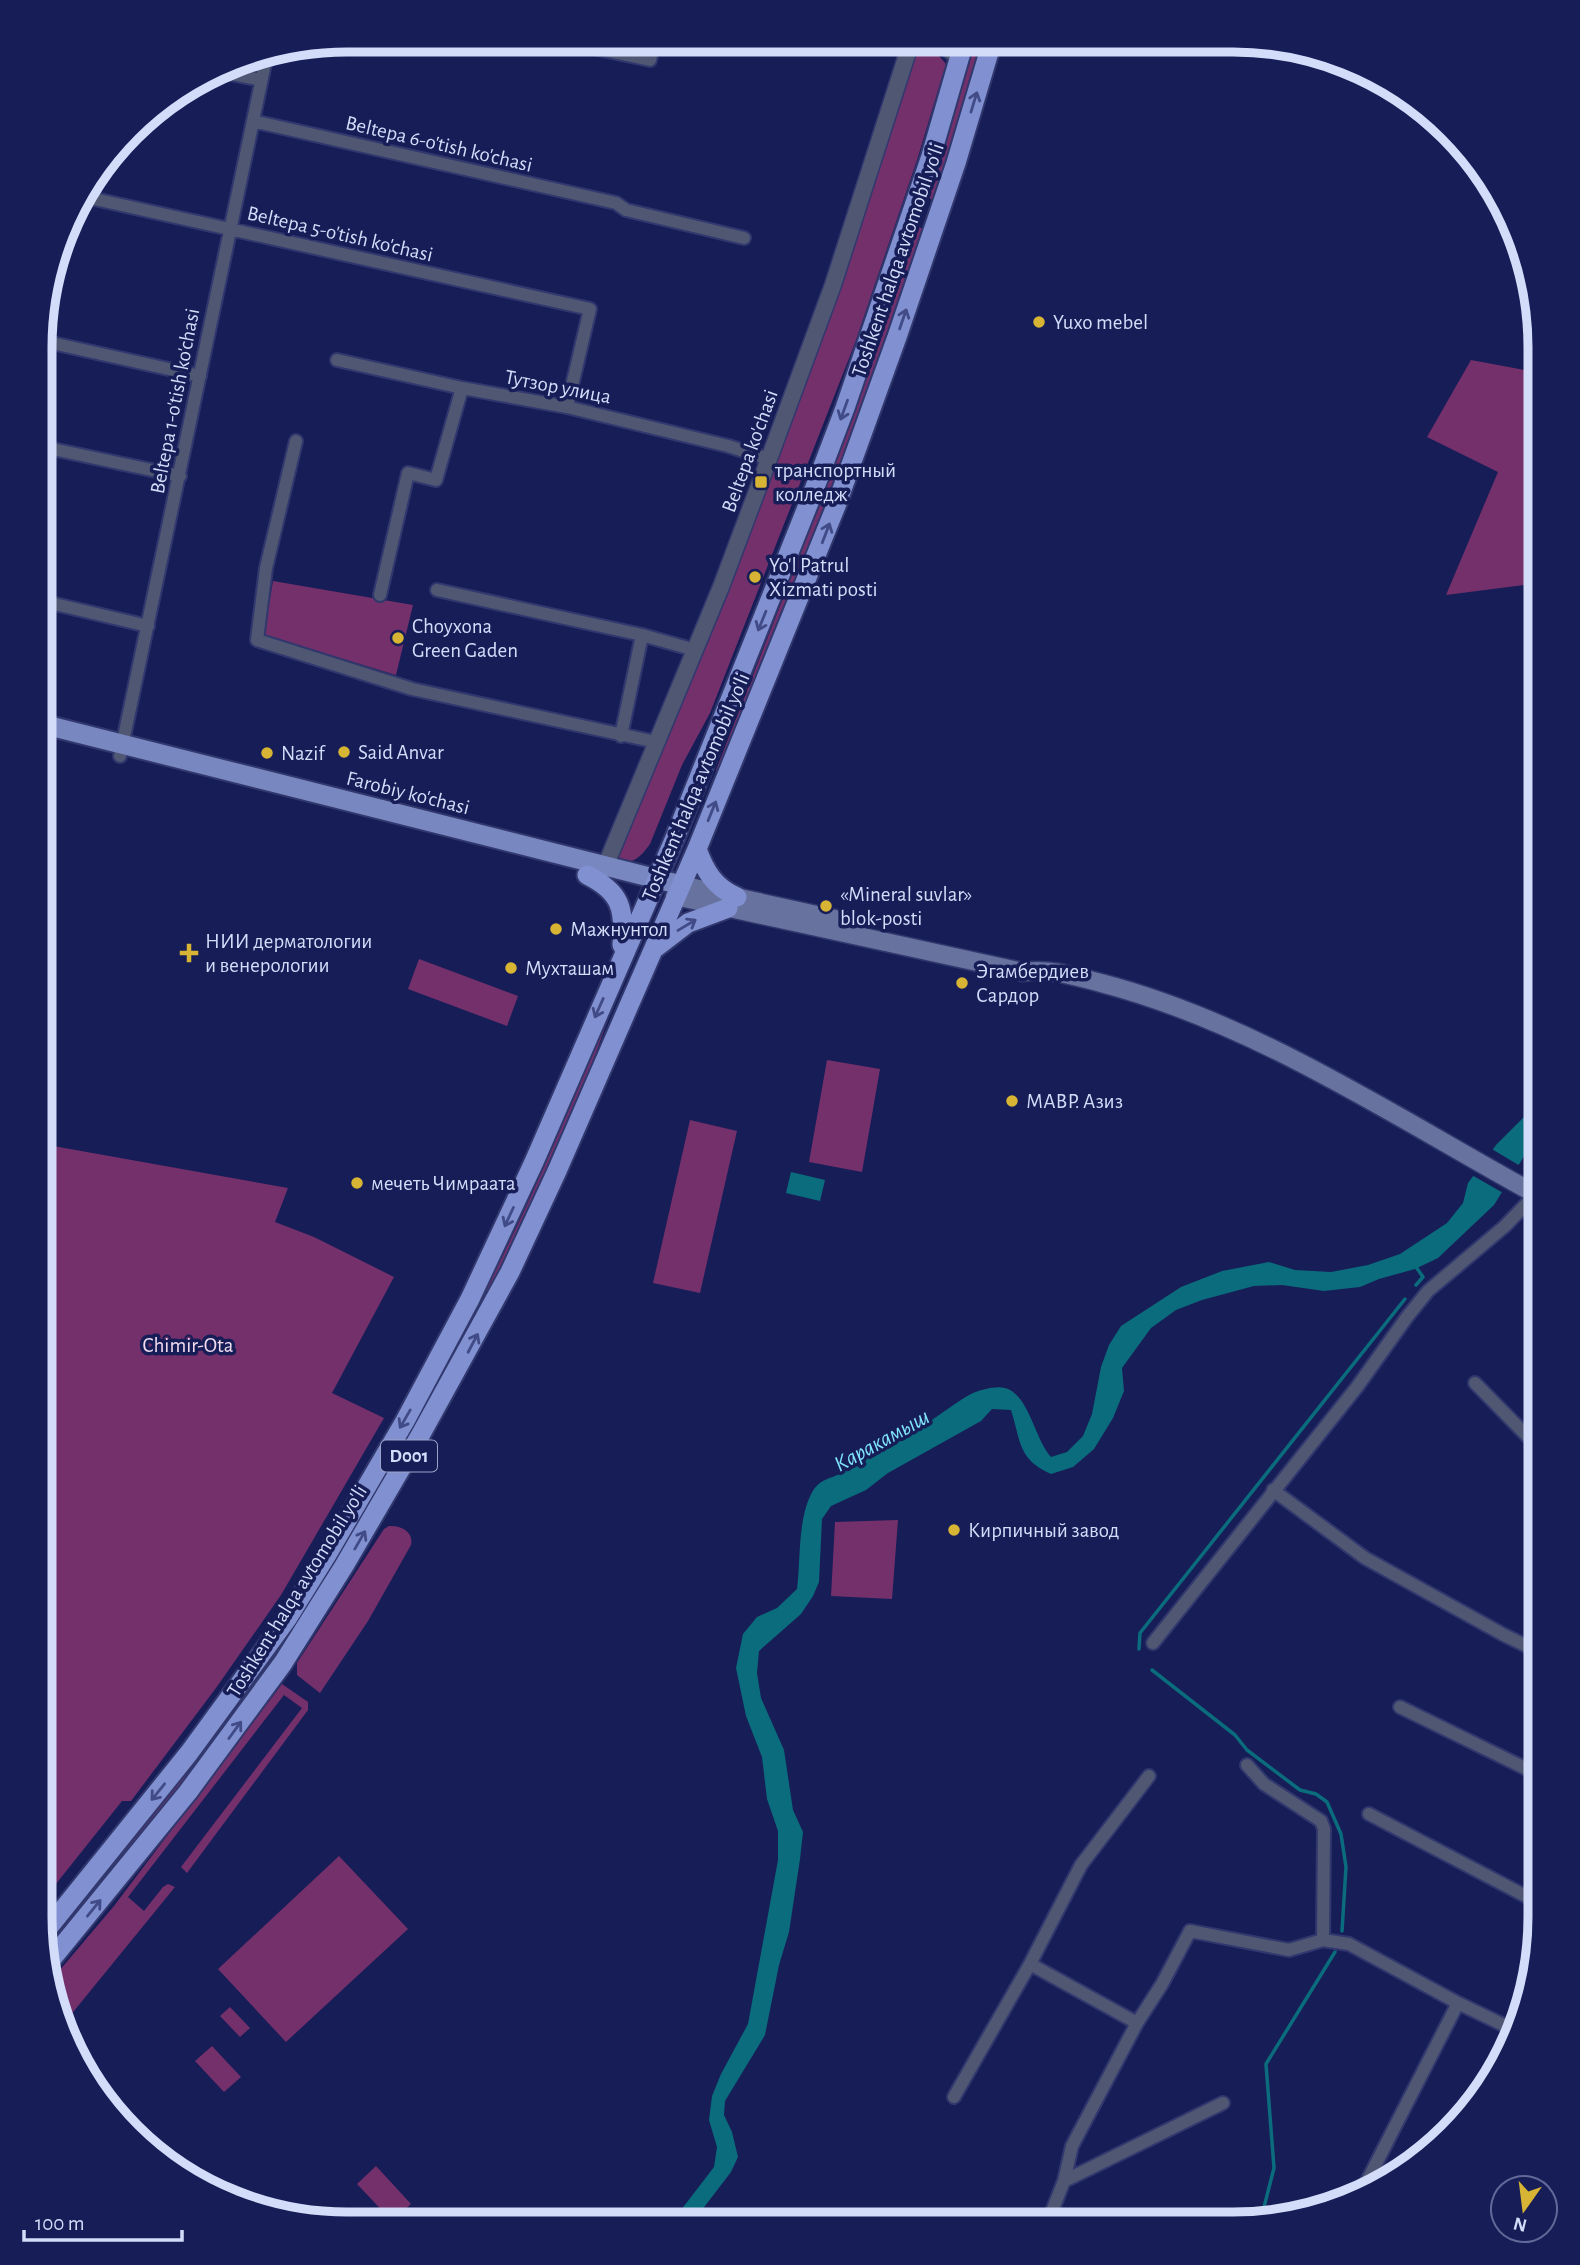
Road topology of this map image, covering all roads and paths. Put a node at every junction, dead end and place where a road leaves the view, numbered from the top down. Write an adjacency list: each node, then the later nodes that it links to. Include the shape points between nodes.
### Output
1 (613, 52): 2 (street, via 650,60)
2 (652, 52)
3 (908, 52): 22 (street, Beltepa ko'chasi, via 833,285)
4 (961, 52): 11 (highway, Toshkent halqa avtomobil yo'li / D001)
5 (989, 52): 12 (highway, Toshkent halqa avtomobil yo'li / D001, one-way to 5)
6 (265, 65): 8 (street, Beltepa 1-o'tish ko'chasi)
7 (236, 75): 8 (street)
8 (261, 80): 9 (street, Beltepa 1-o'tish ko'chasi)
9 (253, 121): 13 (street, Beltepa 1-o'tish ko'chasi); 14 (street, Beltepa 6-o'tish ko'chasi, via 616,203 626,210)
10 (93, 199): 13 (street, Beltepa 5-o'tish ko'chasi)
11 (915, 203): 12 (highway, via 925,216); 38 (highway, Toshkent halqa avtomobil yo'li / D001, one-way to 38, via 813,495)
12 (939, 211): 35 (highway, Toshkent halqa avtomobil yo'li / D001, one-way to 12, via 843,488)
13 (229, 229): 17 (street, Beltepa 1-o'tish ko'chasi); 19 (street, Beltepa 5-o'tish ko'chasi, via 590,309)
14 (744, 238)
15 (52, 343): 17 (street)
16 (337, 360): 18 (street, Тутзор улица)
17 (200, 376): 23 (street, Beltepa 1-o'tish ko'chasi)
18 (462, 388): 19 (street, Тутзор улица); 25 (street, via 436,480 408,473)
19 (567, 407): 22 (street, Тутзор улица)
20 (296, 441): 31 (street, via 266,568 257,640 412,690)
21 (52, 449): 23 (street)
22 (769, 459): 29 (street, Beltepa ko'chasi)
23 (180, 476): 27 (street, Beltepa 1-o'tish ko'chasi)
24 (437, 590): 28 (street)
25 (380, 595)
26 (52, 603): 27 (street)
27 (148, 626): 34 (street, Beltepa 1-o'tish ko'chasi)
28 (642, 635): 29 (street); 31 (street)
29 (695, 650): 33 (street, Beltepa ko'chasi)
30 (52, 727): 34 (main road, Farobiy ko'chasi)
31 (621, 736): 33 (street)
32 (52, 739): 34 (main road, Farobiy ko'chasi)
33 (656, 742): 36 (street, Beltepa ko'chasi)
34 (121, 750): 36 (main road, Farobiy ko'chasi); 37 (main road, Farobiy ko'chasi)
35 (697, 849): 39 (highway, Toshkent halqa avtomobil yo'li / D001); 40 (highway, via 713,881)
36 (606, 867): 38 (main road, Farobiy ko'chasi)
37 (587, 875): 38 (main road, Farobiy ko'chasi); 42 (highway, via 613,891 619,904)
38 (654, 884): 39 (main road, Farobiy ko'chasi); 42 (highway, Toshkent halqa avtomobil yo'li / D001)
39 (678, 890): 40 (main road); 41 (highway, Toshkent halqa avtomobil yo'li / D001)
40 (733, 903): 41 (highway, one-way to 40, via 688,923); 43 (main road, via 1023,972 1041,970 1119,988 1184,1010 1274,1051)
41 (651, 952): 51 (highway, Toshkent halqa avtomobil yo'li / D001, one-way to 41, via 344,1566 489,1313 557,1171)
42 (621, 960): 50 (highway, Toshkent halqa avtomobil yo'li / D001, one-way to 50, via 514,1207 450,1339 328,1553)
43 (1528, 1189)
44 (1528, 1204): 47 (street, via 1428,1292)
45 (1475, 1383): 46 (street)
46 (1528, 1437)
47 (1273, 1490): 48 (street); 49 (street, via 1364,1558)
48 (1153, 1643)
49 (1528, 1646)
50 (243, 1681): 51 (highway); 58 (highway, Toshkent halqa avtomobil yo'li / D001, one-way to 58)
51 (261, 1695): 60 (highway, Toshkent halqa avtomobil yo'li / D001, one-way to 51)
52 (1400, 1707): 54 (street)
53 (1247, 1765): 59 (street, via 1264,1784 1321,1821)
54 (1528, 1770)
55 (1149, 1776): 61 (street, via 1081,1865)
56 (1369, 1814): 57 (street)
57 (1528, 1897)
58 (52, 1923)
59 (1323, 1940): 62 (street, via 1349,1944); 63 (street, via 1289,1950 1190,1931)
60 (55, 1955)
61 (1030, 1964): 63 (street); 65 (street)
62 (1458, 2003): 64 (street); 67 (street)
63 (1137, 2023): 68 (street, via 1072,2146)
64 (1506, 2026)
65 (954, 2097)
66 (1223, 2103): 68 (street)
67 (1368, 2179)
68 (1063, 2181): 69 (street)
69 (1051, 2212)

